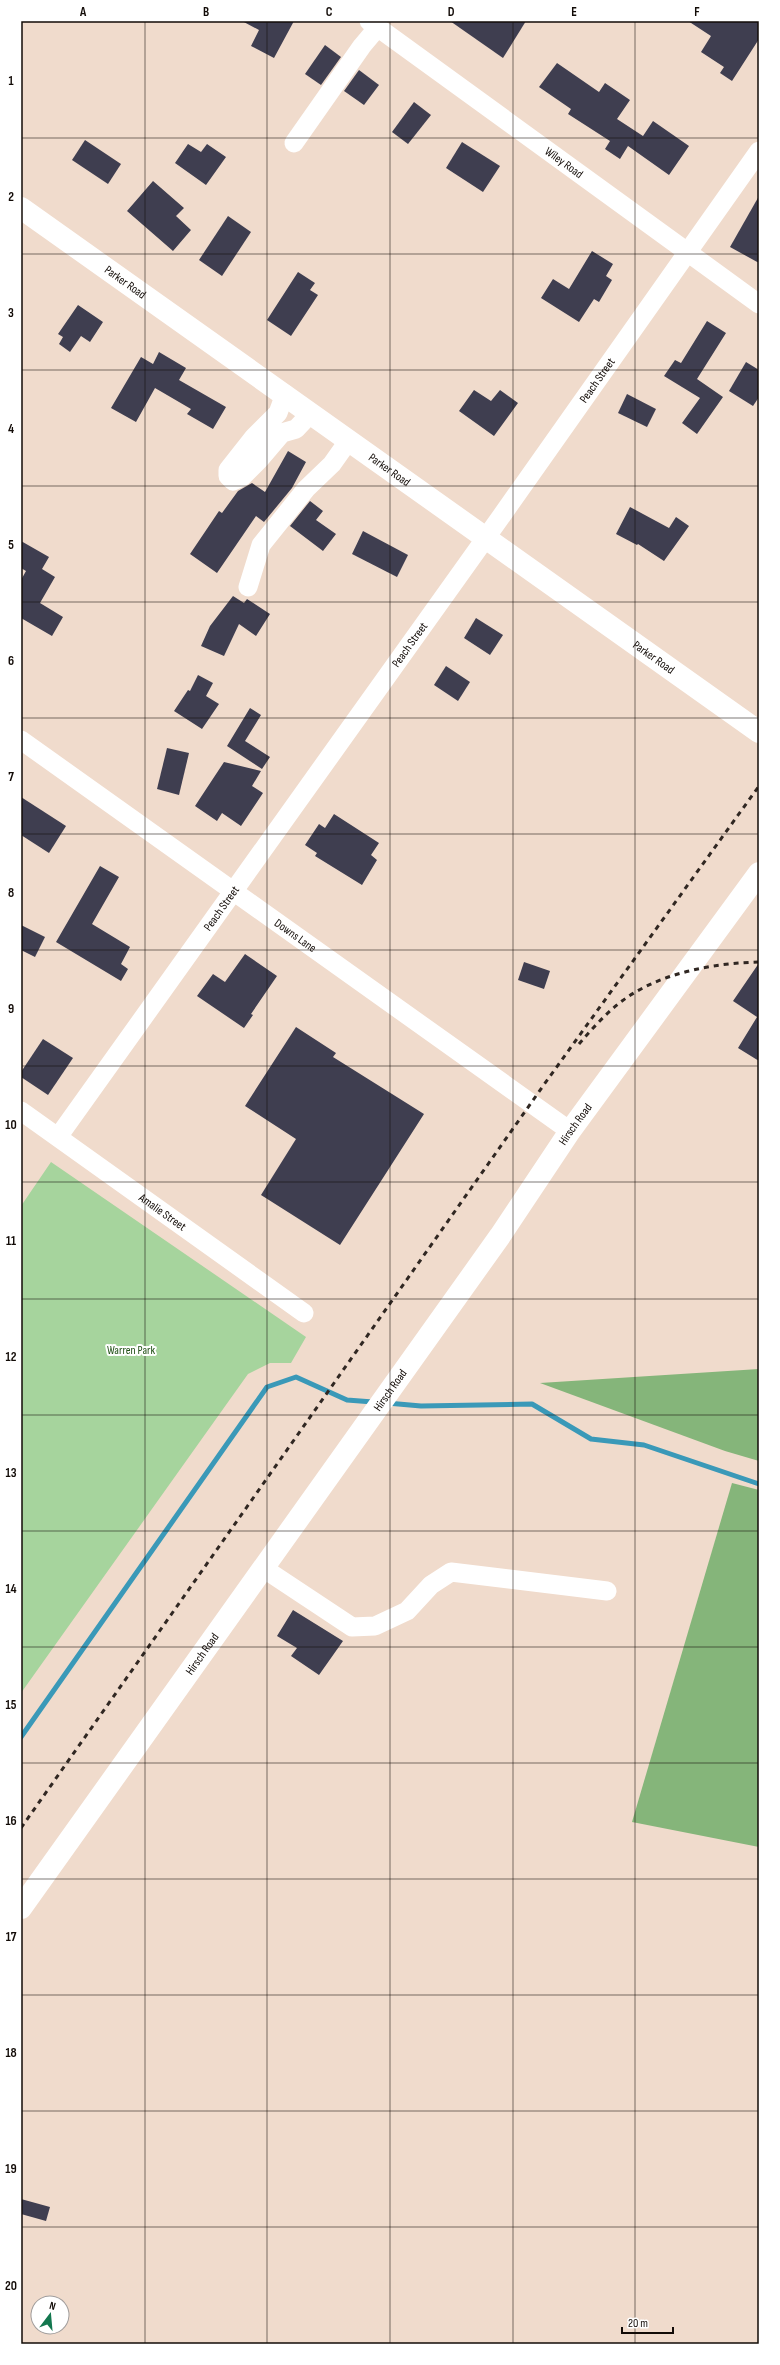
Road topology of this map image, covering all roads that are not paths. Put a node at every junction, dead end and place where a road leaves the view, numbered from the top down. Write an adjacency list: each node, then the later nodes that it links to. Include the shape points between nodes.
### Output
1 (373, 24): 2 (street, via 362,46); 5 (street, Wiley Road)
2 (294, 143)
3 (759, 151): 5 (street, Peach Street)
4 (21, 208): 7 (main road, Parker Road)
5 (688, 252): 6 (street, Wiley Road); 10 (street, Peach Street)
6 (759, 304)
7 (285, 394): 8 (main road, Parker Road); 8 (street, via 278,413 254,437 228,470 228,476 233,481 254,466 282,433 296,429)
8 (311, 413): 9 (main road, Parker Road)
9 (349, 440): 10 (main road, Parker Road); 11 (street, via 332,464 306,489 261,545)
10 (487, 537): 12 (main road, Parker Road); 15 (street, Peach Street)
11 (248, 587)
12 (759, 732)
13 (21, 740): 15 (street, Downs Lane)
14 (759, 872): 17 (main road, Hirsch Road)
15 (235, 891): 17 (street, Downs Lane); 18 (street, Peach Street)
16 (21, 1111): 18 (street, Amalie Street)
17 (570, 1131): 20 (main road, Hirsch Road, via 500,1236)
18 (58, 1137): 19 (street, Amalie Street)
19 (304, 1313)
20 (263, 1568): 21 (street, via 352,1627 375,1626 407,1610 431,1585 451,1572); 22 (main road, Hirsch Road)
21 (608, 1591)
22 (21, 1908)

